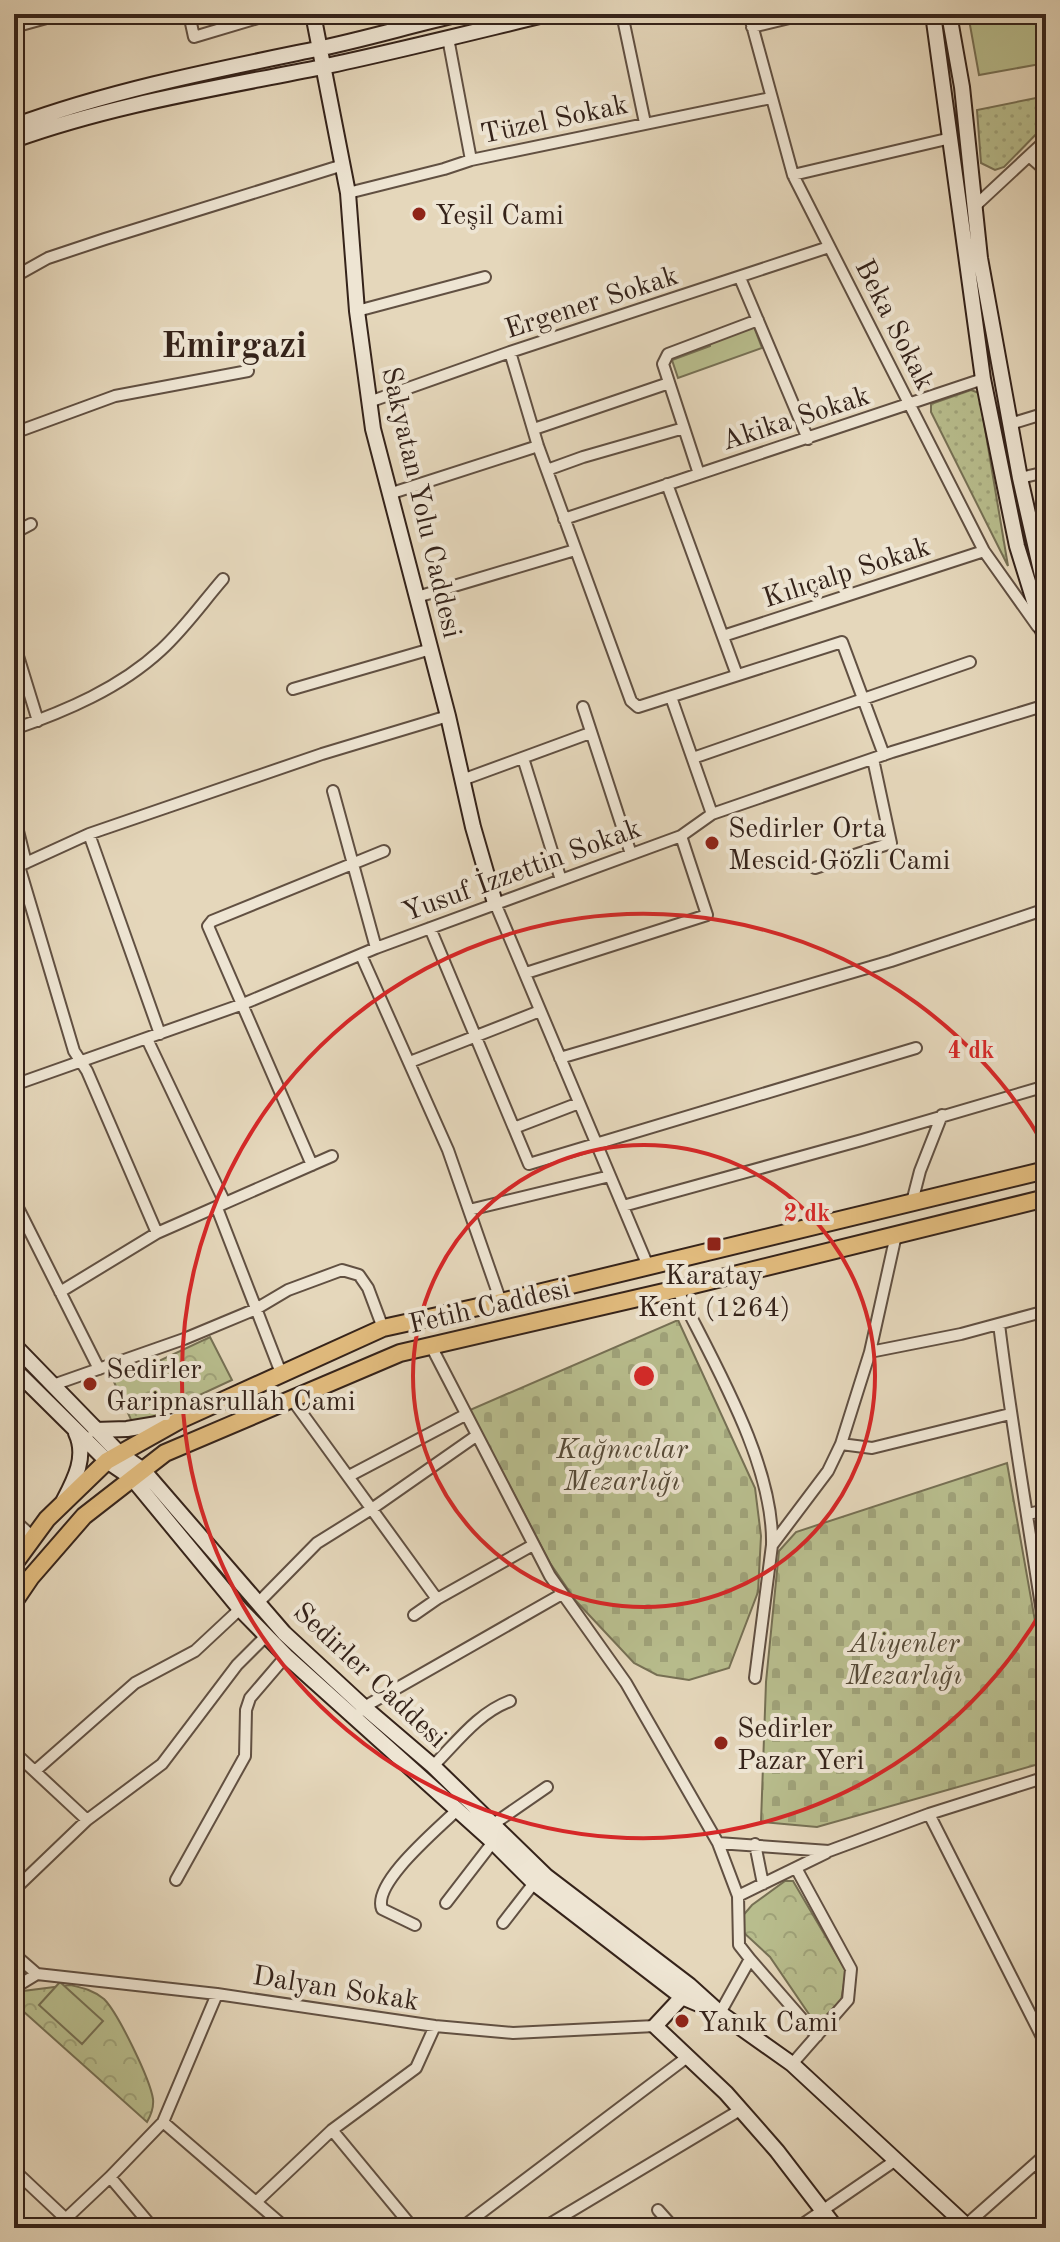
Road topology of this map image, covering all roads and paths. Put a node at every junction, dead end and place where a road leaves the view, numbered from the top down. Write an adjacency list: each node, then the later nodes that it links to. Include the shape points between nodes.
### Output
1 (61, 14): 13 (street)
2 (189, 14): 12 (street, via 194,37)
3 (271, 14): 12 (street)
4 (313, 14): 16 (street, Sakyatan Yolu Caddesi)
5 (460, 14): 16 (street)
6 (548, 14): 15 (street)
7 (622, 14): 19 (street)
8 (749, 14): 14 (street, Beka Sokak)
9 (806, 14): 14 (street)
10 (933, 14): 21 (street)
11 (949, 14): 30 (street)
12 (251, 17)
13 (14, 27)
14 (752, 27): 18 (street, Beka Sokak)
15 (448, 38): 17 (street); 25 (street)
16 (319, 48): 17 (street, Sakyatan Yolu Caddesi); 20 (street, via 66,107)
17 (322, 67): 22 (street, via 67,121); 26 (street, Sakyatan Yolu Caddesi)
18 (771, 98): 19 (street, Tüzel Sokak); 28 (street, Beka Sokak)
19 (645, 123): 25 (street, Tüzel Sokak)
20 (14, 126)
21 (951, 138): 28 (street); 39 (street)
22 (14, 140)
23 (1046, 140): 24 (street)
24 (1029, 156): 27 (street); 30 (street)
25 (471, 160): 29 (street, Tüzel Sokak)
26 (343, 165): 29 (street, Sakyatan Yolu Caddesi); 32 (street, via 62,253)
27 (1046, 171)
28 (793, 175): 31 (street, Beka Sokak)
29 (348, 193): 35 (street, Sakyatan Yolu Caddesi)
30 (974, 207): 44 (street)
31 (829, 247): 34 (street, Ergener Sokak); 42 (street, Beka Sokak)
32 (14, 277)
33 (485, 277): 35 (street)
34 (740, 278): 36 (street); 37 (street, Ergener Sokak)
35 (357, 311): 41 (street, Sakyatan Yolu Caddesi)
36 (758, 320): 40 (street, via 668,354 663,364); 48 (street)
37 (510, 352): 41 (street, Ergener Sokak); 46 (street)
38 (248, 371): 47 (street, via 115,396)
39 (983, 379): 42 (street, Akika Sokak); 66 (street, via 1017,546)
40 (669, 383): 45 (street); 46 (street)
41 (369, 402): 55 (street, Sakyatan Yolu Caddesi)
42 (910, 404): 48 (street, Akika Sokak); 60 (street, Beka Sokak)
43 (1046, 413): 44 (street)
44 (1010, 424): 53 (street)
45 (684, 428): 50 (street); 52 (street)
46 (534, 429): 49 (street)
47 (15, 431)
48 (808, 439): 52 (street, Akika Sokak)
49 (538, 446): 50 (street); 55 (street)
50 (547, 470): 56 (street)
51 (1046, 472): 53 (street)
52 (699, 474): 54 (street, Akika Sokak)
53 (1020, 478): 61 (street)
54 (667, 484): 56 (street, Akika Sokak); 65 (street)
55 (389, 494): 64 (street, Sakyatan Yolu Caddesi)
56 (564, 519): 59 (street)
57 (31, 524): 58 (street)
58 (14, 533)
59 (575, 550): 64 (street); 72 (street, via 631,701 638,707)
60 (984, 551): 65 (street, Kılıçalp Sokak); 66 (street, Beka Sokak)
61 (1042, 565): 63 (street)
62 (223, 579): 77 (street, via 161,650 118,683)
63 (1046, 593)
64 (417, 597): 68 (street, Sakyatan Yolu Caddesi)
65 (723, 636): 70 (street)
66 (1045, 637)
67 (14, 643): 77 (street)
68 (431, 649): 71 (street); 76 (street, Sakyatan Yolu Caddesi)
69 (970, 662): 73 (street)
70 (737, 675): 72 (street); 73 (street, via 842,642)
71 (293, 689)
72 (671, 697): 82 (street)
73 (863, 699): 80 (street); 82 (street)
74 (1046, 705): 80 (street, Yusuf İzzettin Sokak)
75 (583, 707): 79 (street)
76 (448, 716): 84 (street, Sakyatan Yolu Caddesi); 88 (street)
77 (38, 721): 78 (street)
78 (14, 729)
79 (590, 733): 81 (street); 91 (street)
80 (884, 755): 83 (street, Yusuf İzzettin Sokak)
81 (523, 758): 84 (street); 95 (street)
82 (693, 758): 86 (street)
83 (873, 759): 86 (street, Yusuf İzzettin Sokak); 94 (street, via 891,843)
84 (462, 780): 96 (street, Sakyatan Yolu Caddesi)
85 (333, 791): 92 (street)
86 (712, 814): 89 (street, Yusuf İzzettin Sokak)
87 (14, 815): 93 (street)
88 (89, 834): 93 (street); 104 (street)
89 (681, 836): 91 (street, Yusuf İzzettin Sokak); 101 (street, via 707,915)
90 (384, 851): 92 (street)
91 (631, 854): 95 (street, Yusuf İzzettin Sokak)
92 (353, 862): 99 (street); 102 (street, via 208,926)
93 (26, 863): 109 (street, via 19,866)
94 (815, 868)
95 (561, 880): 96 (street, Yusuf İzzettin Sokak)
96 (495, 903): 98 (street, Yusuf İzzettin Sokak); 101 (street)
97 (1046, 909): 108 (street, via 891,961)
98 (430, 928): 99 (street, Yusuf İzzettin Sokak); 105 (street)
99 (376, 948): 100 (street, Yusuf İzzettin Sokak)
100 (361, 955): 102 (street, Yusuf İzzettin Sokak); 110 (street)
101 (526, 973): 103 (street)
102 (243, 1004): 104 (street, Yusuf İzzettin Sokak); 118 (street)
103 (540, 1011): 105 (street); 108 (street)
104 (160, 1034): 106 (street, Yusuf İzzettin Sokak)
105 (476, 1036): 110 (street); 115 (street)
106 (147, 1039): 109 (street, Yusuf İzzettin Sokak); 124 (street)
107 (916, 1048): 116 (street)
108 (560, 1058): 113 (street)
109 (80, 1062): 111 (street, Yusuf İzzettin Sokak); 127 (street)
110 (410, 1062): 126 (street)
111 (14, 1085)
112 (1046, 1086): 114 (street)
113 (579, 1103): 115 (street); 116 (street)
114 (942, 1115): 123 (street); 125 (street)
115 (514, 1128): 116 (street, via 529,1164)
116 (596, 1144): 120 (street)
117 (332, 1156): 118 (street)
118 (312, 1165): 124 (street)
119 (1046, 1170): 123 (main road, Fetih Caddesi)
120 (610, 1176): 125 (street); 126 (street)
121 (1046, 1198): 128 (main road, Fetih Caddesi)
122 (14, 1200): 131 (street)
123 (912, 1202): 129 (main road, Fetih Caddesi)
124 (221, 1206): 127 (street); 133 (street)
125 (623, 1206): 129 (street)
126 (469, 1210): 132 (street)
127 (157, 1233): 131 (street)
128 (896, 1235): 130 (main road, Fetih Caddesi); 139 (street)
129 (648, 1266): 132 (main road, Fetih Caddesi)
130 (677, 1289): 138 (main road, Fetih Caddesi); 162 (street, via 748,1436 767,1494)
131 (60, 1292): 141 (street)
132 (501, 1302): 136 (main road, Fetih Caddesi)
133 (256, 1309): 136 (street, via 288,1290 342,1270 359,1275); 141 (street); 142 (street)
134 (1046, 1311): 135 (street)
135 (999, 1324): 139 (street); 145 (street)
136 (383, 1328): 142 (main road, Fetih Caddesi)
137 (14, 1345): 143 (street, Sedirler Caddesi)
138 (431, 1346): 144 (main road, Fetih Caddesi, via 400,1353); 146 (street)
139 (870, 1352): 151 (street)
140 (14, 1369): 148 (street, Sedirler Caddesi)
141 (99, 1369): 143 (street)
142 (281, 1373): 147 (main road, Fetih Caddesi)
143 (53, 1385): 149 (street, Sedirler Caddesi)
144 (291, 1398): 153 (main road, Fetih Caddesi, via 165,1453); 154 (street)
145 (1010, 1414): 151 (street, via 872,1448); 158 (street)
146 (465, 1415): 150 (street); 154 (street)
147 (180, 1420): 149 (street); 152 (main road, Fetih Caddesi)
148 (75, 1429): 152 (street, Sedirler Caddesi); 155 (street, via 81,1462)
149 (95, 1430): 152 (street, Sedirler Caddesi)
150 (476, 1436): 156 (street); 161 (street)
151 (841, 1444): 162 (street, via 828,1471)
152 (113, 1457): 153 (street, Sedirler Caddesi); 155 (main road, Fetih Caddesi)
153 (137, 1474): 166 (main road, Fetih Caddesi, via 84,1516); 167 (street, Sedirler Caddesi); 168 (street, Sedirler Caddesi)
154 (349, 1476): 156 (street)
155 (63, 1503): 160 (main road, Fetih Caddesi)
156 (373, 1508): 165 (street); 167 (street, via 317,1543)
157 (1046, 1510): 158 (street)
158 (1028, 1514): 171 (street)
159 (14, 1520): 160 (street)
160 (34, 1538): 163 (main road, Fetih Caddesi)
161 (533, 1545): 164 (street); 165 (street)
162 (772, 1545): 173 (street)
163 (14, 1564)
164 (562, 1594): 175 (street); 186 (street, via 626,1683)
165 (437, 1599): 169 (street)
166 (14, 1602)
167 (258, 1603): 175 (street, Sedirler Caddesi)
168 (240, 1609): 170 (street, Sedirler Caddesi); 178 (street, via 195,1651 135,1683)
169 (414, 1615)
170 (267, 1635): 172 (street, Sedirler Caddesi); 183 (street, via 237,1665 162,1764)
171 (1046, 1640)
172 (286, 1656): 175 (street, Sedirler Caddesi); 190 (street, via 250,1698 245,1756)
173 (755, 1678)
174 (510, 1701): 177 (street, via 479,1718)
175 (360, 1713): 177 (street, Sedirler Caddesi); 181 (street, Sedirler Caddesi)
176 (14, 1752): 178 (street)
177 (433, 1766): 184 (street, Sedirler Caddesi)
178 (35, 1771): 183 (street)
179 (1046, 1777): 182 (street)
180 (547, 1787): 184 (street)
181 (457, 1810): 185 (street, Sedirler Caddesi); 197 (street, via 389,1879 380,1897 382,1909)
182 (929, 1814): 188 (street); 208 (street)
183 (87, 1820): 193 (street)
184 (492, 1825): 204 (street, Sedirler Caddesi, via 546,1876)
185 (493, 1842): 191 (street, Sedirler Caddesi); 195 (street)
186 (718, 1843): 187 (street); 194 (street)
187 (755, 1844): 188 (street); 192 (street)
188 (829, 1851): 189 (street)
189 (796, 1868): 192 (street); 207 (street, via 851,1969 848,2000)
190 (176, 1880)
191 (534, 1883): 196 (street); 203 (street, Sedirler Caddesi)
192 (763, 1884): 194 (street)
193 (14, 1890)
194 (738, 1896): 199 (street, via 739,1945)
195 (446, 1903)
196 (503, 1923)
197 (415, 1925)
198 (14, 1954): 200 (street)
199 (750, 1959): 204 (street); 207 (street)
200 (37, 1974): 201 (street); 202 (street, Dalyan Sokak)
201 (14, 1988)
202 (217, 1994): 205 (street, Dalyan Sokak); 212 (street)
203 (682, 1997): 204 (street, Sedirler Caddesi); 206 (street)
204 (720, 2013): 210 (street, Sedirler Caddesi)
205 (435, 2026): 206 (street, Dalyan Sokak, via 513,2033); 213 (street, via 416,2068)
206 (655, 2026): 209 (street)
207 (817, 2036): 210 (street)
208 (1046, 2045)
209 (686, 2058): 211 (street); 229 (street)
210 (792, 2064): 215 (street, Sedirler Caddesi)
211 (740, 2110): 221 (street); 230 (street)
212 (163, 2122): 218 (street); 220 (street)
213 (332, 2130): 220 (street); 228 (street)
214 (1046, 2154): 216 (street)
215 (896, 2160): 221 (street); 224 (street, Sedirler Caddesi)
216 (1037, 2162): 219 (street); 224 (street)
217 (14, 2170): 223 (street)
218 (110, 2177): 223 (street); 226 (street)
219 (1046, 2181)
220 (256, 2202): 227 (street)
221 (824, 2209): 232 (street); 233 (street)
222 (658, 2210): 231 (street)
223 (66, 2219): 225 (street)
224 (968, 2226)
225 (56, 2228)
226 (153, 2228)
227 (286, 2228)
228 (413, 2228)
229 (461, 2228)
230 (543, 2228)
231 (674, 2228)
232 (797, 2228)
233 (836, 2228)

